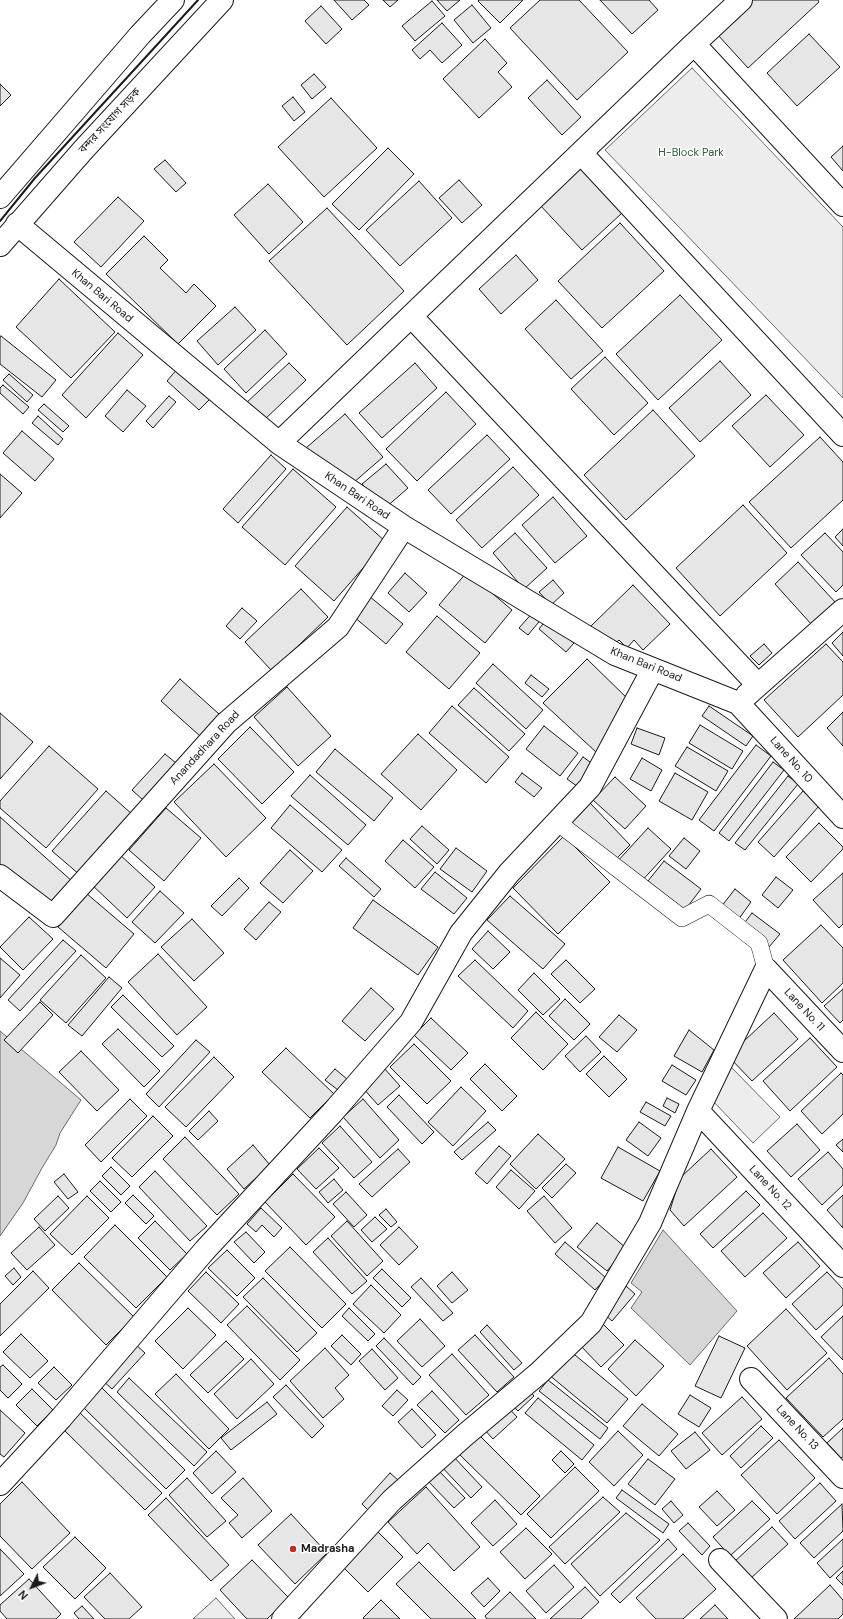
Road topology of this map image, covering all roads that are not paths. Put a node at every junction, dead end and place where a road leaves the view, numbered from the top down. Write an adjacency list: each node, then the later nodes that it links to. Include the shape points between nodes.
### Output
1 (173, 0): 6 (main road)
2 (222, 0): 8 (main road, বন্দর সংযোগ সড়ক)
3 (741, 0): 4 (main road)
4 (694, 44): 5 (main road); 7 (main road)
5 (581, 153): 10 (main road); 11 (main road)
6 (0, 197)
7 (843, 205)
8 (17, 224): 9 (main road, বন্দর সংযোগ সড়ক); 12 (main road, Khan Bari Road)
9 (0, 244)
10 (411, 316): 12 (main road); 16 (main road)
11 (843, 435)
12 (279, 443): 13 (main road, Khan Bari Road)
13 (404, 527): 15 (main road, Khan Bari Road, via 616,654); 20 (main road, Anandadhara Road, via 338,627 226,723 53,916)
14 (843, 610): 16 (main road)
15 (653, 669): 17 (main road, Khan Bari Road); 19 (main road, via 590,787)
16 (758, 685): 17 (main road)
17 (738, 703): 18 (main road, Lane No. 10)
18 (843, 817)
19 (557, 822): 21 (street, via 682,918 709,904 759,943); 26 (main road, via 509,873 460,933 411,1022 332,1113 205,1250 61,1418)
20 (0, 876)
21 (766, 969): 22 (main road, Lane No. 11); 23 (main road)
22 (843, 1050)
23 (698, 1111): 24 (main road, Lane No. 12); 29 (main road, via 650,1223 591,1323 539,1373 465,1434 392,1500)
24 (841, 1259)
25 (751, 1379): 27 (main road, Lane No. 13)
26 (3, 1475)
27 (843, 1477)
28 (720, 1560): 30 (main road)
29 (283, 1619)
30 (776, 1619)

